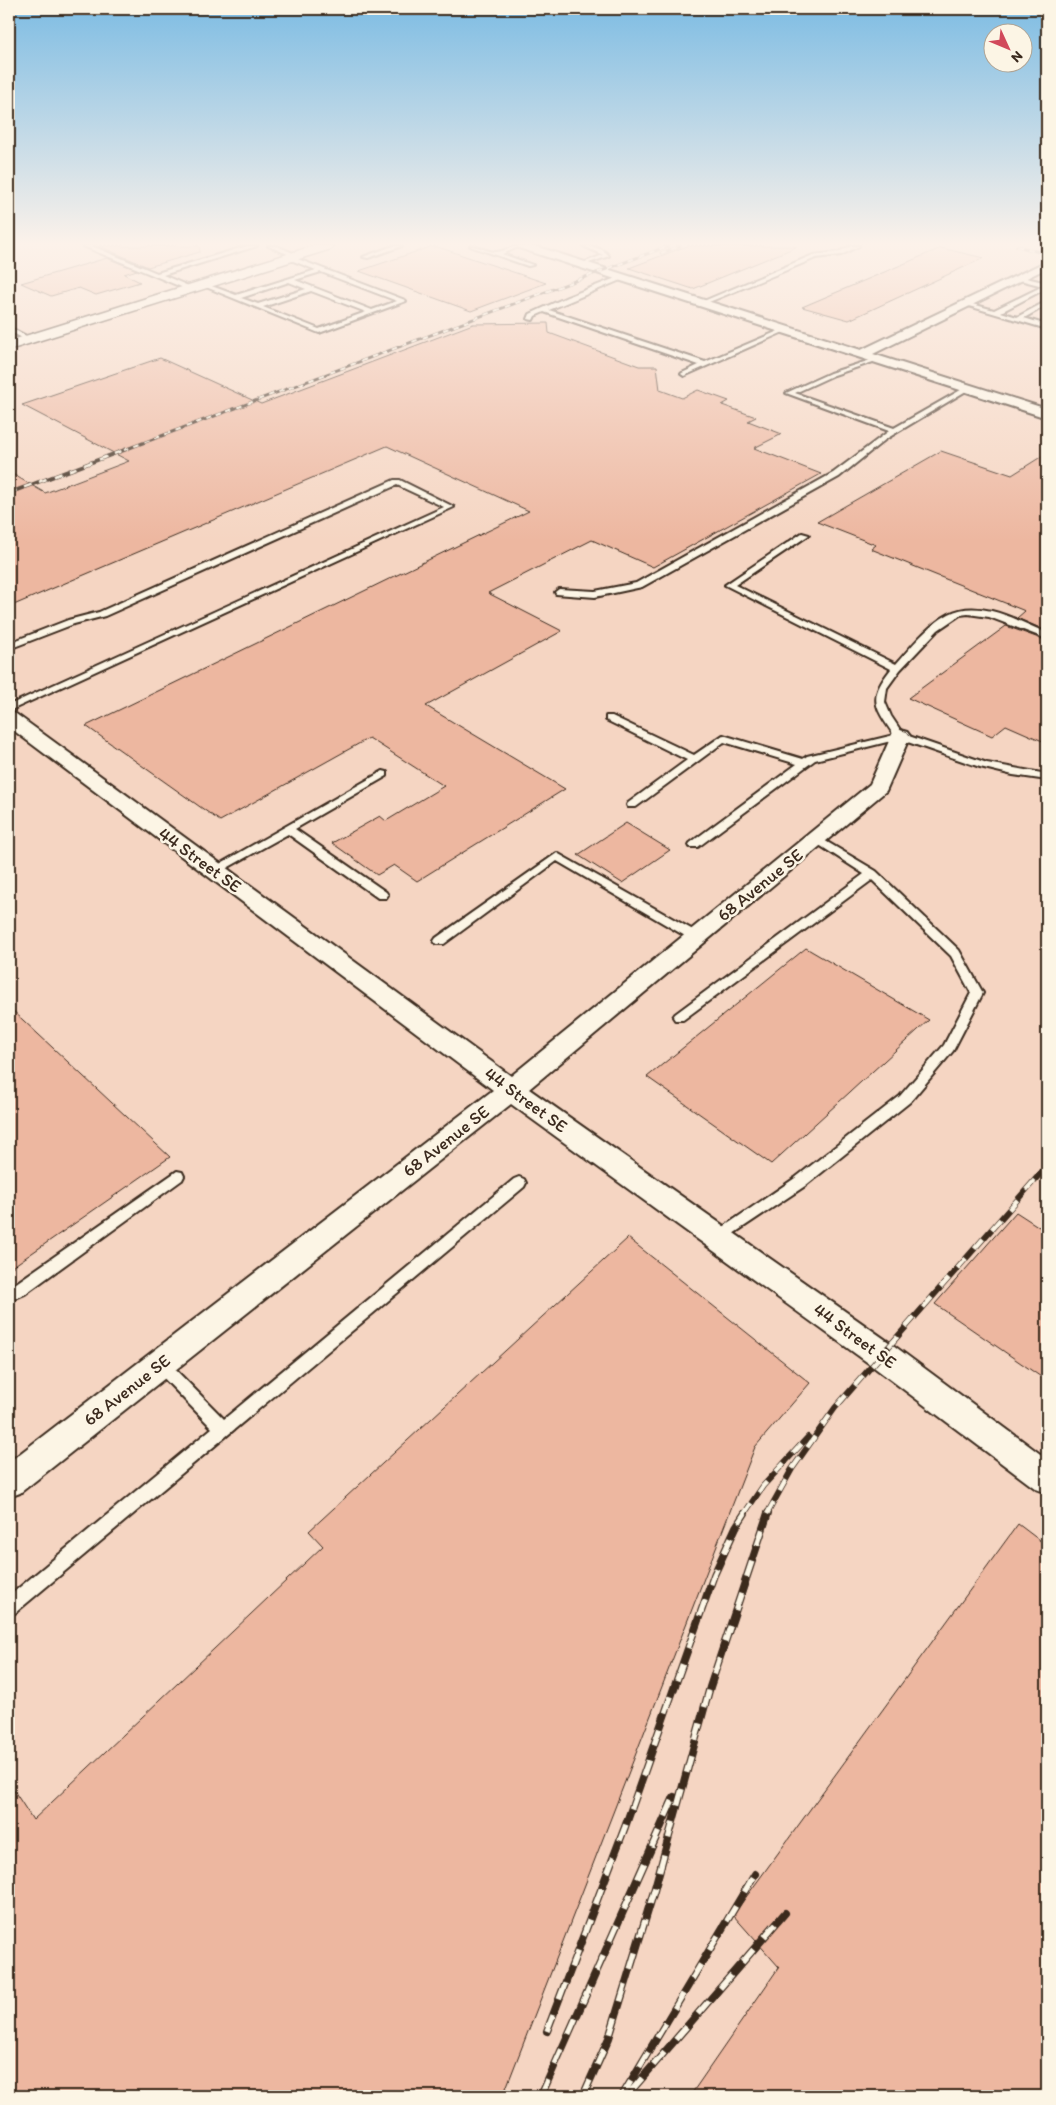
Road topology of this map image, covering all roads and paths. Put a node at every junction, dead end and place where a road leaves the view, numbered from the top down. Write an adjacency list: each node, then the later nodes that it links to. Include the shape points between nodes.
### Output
1 (645, 344): 7 (lane)
2 (753, 344): 7 (lane)
3 (831, 344): 5 (street)
4 (883, 344): 5 (street)
5 (863, 354): 6 (street)
6 (879, 359): 9 (street); 11 (lane, via 832,374 789,393)
7 (706, 365): 8 (lane)
8 (684, 374)
9 (968, 388): 10 (street); 11 (lane)
10 (1047, 414)
11 (894, 430): 13 (lane, via 836,475 639,585 595,594)
12 (805, 535): 16 (lane, via 729,585)
13 (558, 592)
14 (1047, 636): 16 (lane, via 989,614 957,613 946,619)
15 (9, 646): 17 (lane, via 71,622 102,614 397,482 450,507)
16 (897, 668): 20 (lane, via 878,696 880,707)
17 (9, 708)
18 (9, 718): 29 (street, 44 Street SE)
19 (609, 718): 21 (lane)
20 (900, 736): 22 (lane, via 811,758); 24 (lane, via 991,767); 27 (street, 68 Avenue SE, via 879,787)
21 (694, 759): 22 (lane, via 723,738); 25 (lane)
22 (804, 763): 28 (lane)
23 (383, 774): 26 (lane)
24 (1047, 776)
25 (632, 805)
26 (288, 829): 29 (lane); 31 (lane)
27 (817, 839): 30 (lane); 32 (street, 68 Avenue SE)
28 (694, 845)
29 (214, 870): 35 (street, 44 Street SE)
30 (872, 874): 34 (lane); 38 (lane, via 955,953 977,993 949,1048 905,1099 800,1182)
31 (382, 895)
32 (696, 937): 33 (lane, via 557,856); 35 (street, 68 Avenue SE)
33 (440, 941)
34 (679, 1017)
35 (511, 1090): 38 (street, 44 Street SE); 40 (street, 68 Avenue SE)
36 (177, 1176): 39 (lane, via 20,1290)
37 (519, 1183): 41 (lane)
38 (718, 1238): 42 (street, 44 Street SE)
39 (9, 1294)
40 (160, 1364): 41 (lane); 43 (street, 68 Avenue SE)
41 (223, 1429): 44 (lane)
42 (1047, 1478)
43 (9, 1482)
44 (9, 1607)

